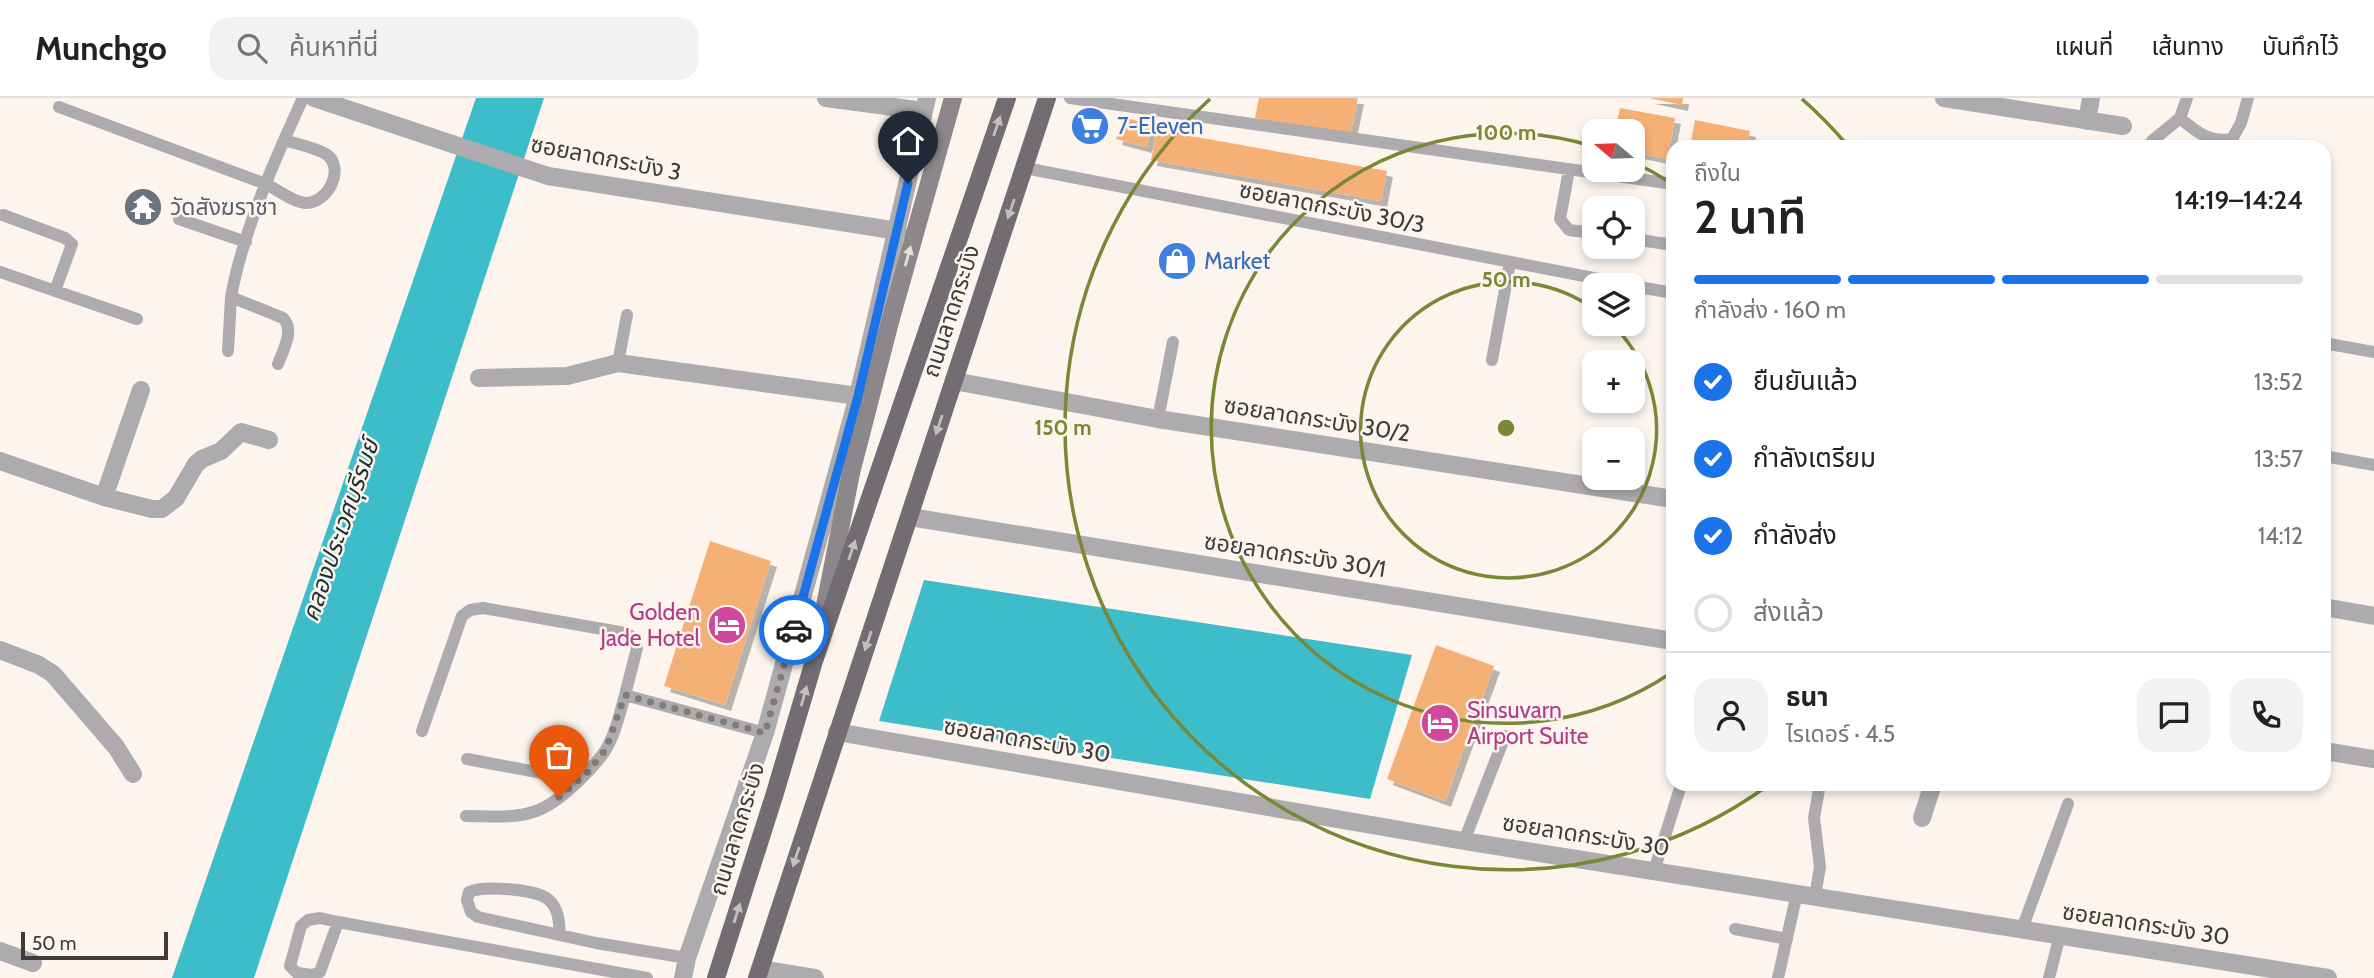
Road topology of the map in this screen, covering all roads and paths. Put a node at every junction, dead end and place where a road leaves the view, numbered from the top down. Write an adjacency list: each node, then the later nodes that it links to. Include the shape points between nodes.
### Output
1 (303, 98): 17 (lane)
2 (314, 98): 27 (street, ซอยลาดกระบัง 3, via 548,176)
3 (826, 98): 12 (street)
4 (953, 98): 64 (main road, one-way to 4, via 851,473)
5 (1007, 98): 64 (main road, ถนนลาดกระบัง, one-way to 5)
6 (1047, 98): 21 (main road, ถนนลาดกระบัง)
7 (1070, 98): 22 (lane)
8 (1944, 98): 15 (street)
9 (2091, 98): 15 (street)
10 (2187, 98): 14 (lane)
11 (2248, 98): 20 (lane, via 2241,123 2232,139)
12 (926, 105): 27 (street)
13 (59, 107): 24 (lane)
14 (2180, 118): 18 (lane); 19 (lane, via 2196,133)
15 (2088, 121): 16 (street)
16 (2123, 126)
17 (284, 140): 24 (lane); 24 (lane, via 325,154 335,167 333,181 318,201 305,203)
18 (2153, 140)
19 (2218, 140)
20 (2226, 140)
21 (1025, 168): 32 (lane, ซอยลาดกระบัง 30/3); 49 (main road, ถนนลาดกระบัง, one-way to 49)
22 (1569, 170): 23 (lane); 28 (lane, via 1560,219 1569,230)
23 (1666, 183)
24 (266, 184): 30 (lane)
25 (3, 215): 36 (lane, via 72,244)
26 (179, 219): 30 (lane)
27 (898, 231): 51 (street)
28 (1582, 232)
29 (1645, 241): 31 (lane)
30 (246, 242): 38 (lane)
31 (1666, 244)
32 (1510, 263): 34 (lane, ซอยลาดกระบัง 30/3); 45 (lane)
33 (0, 272): 36 (lane)
34 (1582, 276)
35 (1645, 288): 37 (lane, ซอยลาดกระบัง 30/3)
36 (55, 291): 40 (lane)
37 (1666, 292)
38 (231, 297): 43 (lane); 47 (lane, via 289,323)
39 (627, 315): 46 (lane)
40 (137, 320)
41 (1173, 342): 52 (lane)
42 (2331, 344): 44 (lane)
43 (228, 351)
44 (2374, 352)
45 (1492, 360)
46 (618, 363): 48 (street, via 567,376); 51 (street)
47 (278, 364)
48 (478, 378)
49 (954, 381): 52 (street, ซอยลาดกระบัง 30/2); 59 (main road, ถนนลาดกระบัง, one-way to 59)
50 (141, 390): 57 (street)
51 (858, 396): 68 (street)
52 (1158, 419): 58 (street, ซอยลาดกระบัง 30/2)
53 (269, 440): 57 (street, via 241,432 236,435 221,451 196,464 176,498 162,509)
54 (2331, 457): 56 (lane)
55 (0, 461): 57 (street)
56 (2374, 465)
57 (104, 497)
58 (1666, 498)
59 (910, 517): 62 (street, ซอยลาดกระบัง 30/1); 67 (main road, ถนนลาดกระบัง, one-way to 67)
60 (2331, 608): 61 (street)
61 (2374, 616)
62 (1666, 640)
63 (0, 650): 73 (street, via 53,674)
64 (814, 661): 96 (main road, ถนนลาดกระบัง, one-way to 64)
65 (625, 695): 66 (lane, via 636,639 625,633 483,608 470,610 462,616); 68 (lane); 74 (lane, via 606,749)
66 (422, 731)
67 (837, 732): 81 (street, ซอยลาดกระบัง 30); 93 (main road, ถนนลาดกระบัง, one-way to 93)
68 (765, 733): 91 (street)
69 (1505, 736): 81 (lane)
70 (2331, 752): 72 (street)
71 (467, 759): 74 (lane)
72 (2374, 759)
73 (134, 774)
74 (579, 780): 79 (lane, via 537,811 510,817)
75 (1679, 791): 82 (lane)
76 (1819, 791): 83 (lane, via 1814,818 1820,867)
77 (1931, 791): 80 (street)
78 (2068, 804): 86 (lane)
79 (466, 816)
80 (1922, 818)
81 (1464, 841): 82 (street, ซอยลาดกระบัง 30)
82 (1654, 871): 83 (street, ซอยลาดกระบัง 30)
83 (1806, 895): 86 (street, ซอยลาดกระบัง 30); 89 (lane)
84 (338, 922): 84 (lane, via 320,972 292,971 290,960 301,926 320,918); 94 (lane)
85 (1735, 929): 89 (lane)
86 (2022, 929): 88 (street, ซอยลาดกระบัง 30)
87 (561, 935): 87 (lane, via 556,910 541,895 477,888 469,892 471,912 478,918); 91 (lane)
88 (2060, 935): 99 (lane); 100 (street, ซอยลาดกระบัง 30)
89 (1787, 939): 98 (lane)
90 (0, 951): 92 (street)
91 (687, 958): 95 (street)
92 (33, 962)
93 (758, 973): 97 (street)
94 (647, 978)
95 (683, 978)
96 (716, 978)
97 (815, 978)
98 (1778, 978)
99 (2049, 978)
100 (2328, 978)

